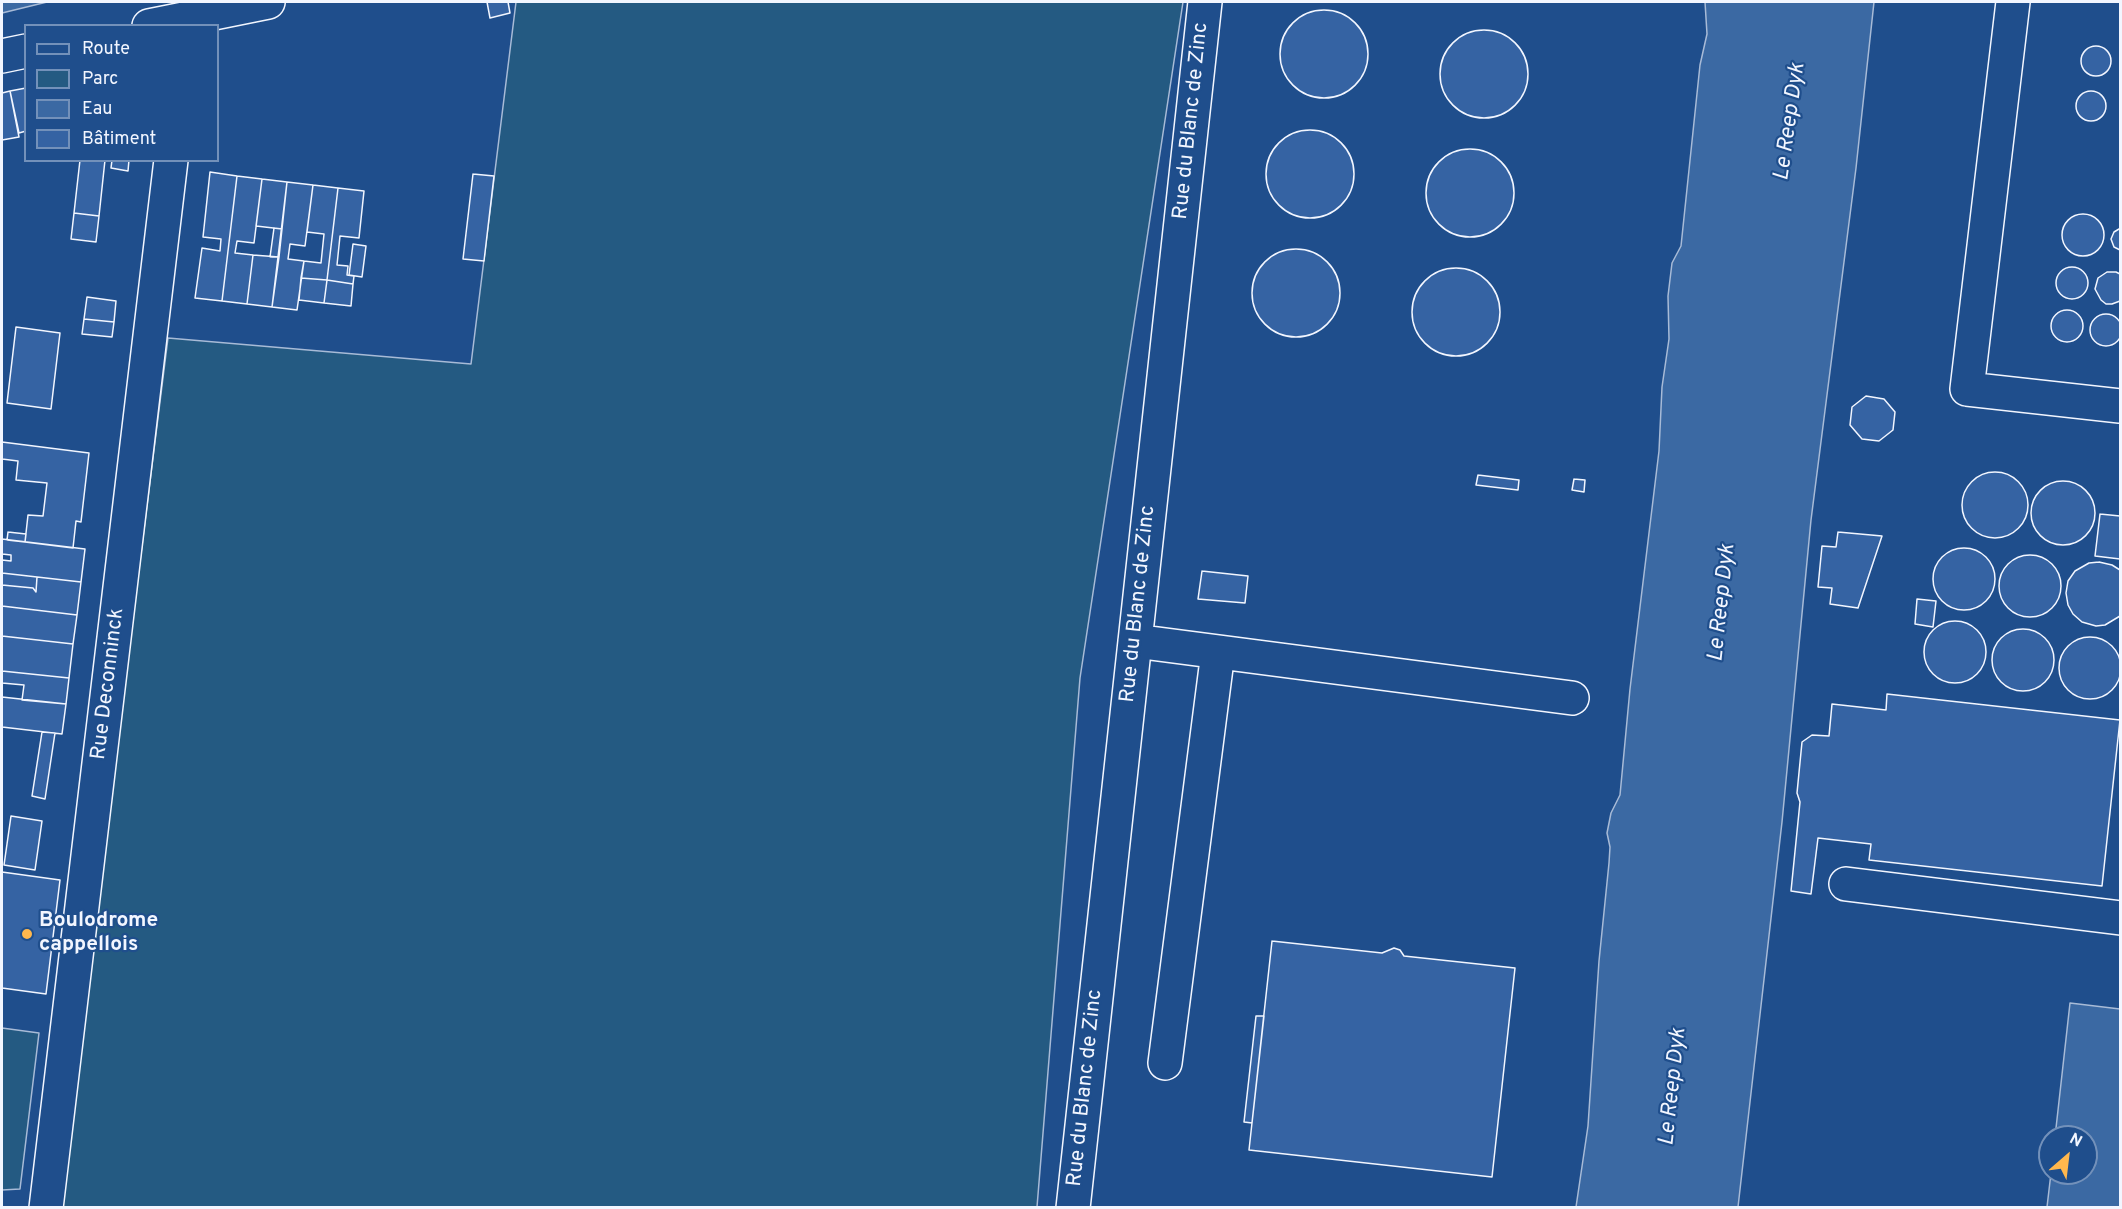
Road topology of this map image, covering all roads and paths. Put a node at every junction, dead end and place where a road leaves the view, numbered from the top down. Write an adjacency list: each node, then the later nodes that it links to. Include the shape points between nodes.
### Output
1 (268, 2): 4 (street)
2 (1205, 2): 10 (street, Rue du Blanc de Zinc)
3 (2013, 2): 9 (street, via 1967,389)
4 (183, 22): 5 (street)
5 (166, 24)
6 (24, 51): 7 (street)
7 (2, 56)
8 (171, 162): 16 (street, Rue Deconninck)
9 (2121, 406)
10 (1135, 640): 11 (street); 17 (street, Rue du Blanc de Zinc)
11 (1218, 652): 12 (street); 15 (street)
12 (1572, 698)
13 (1846, 885): 14 (street)
14 (2121, 918)
15 (1165, 1063)
16 (46, 1208)
17 (1073, 1208)

